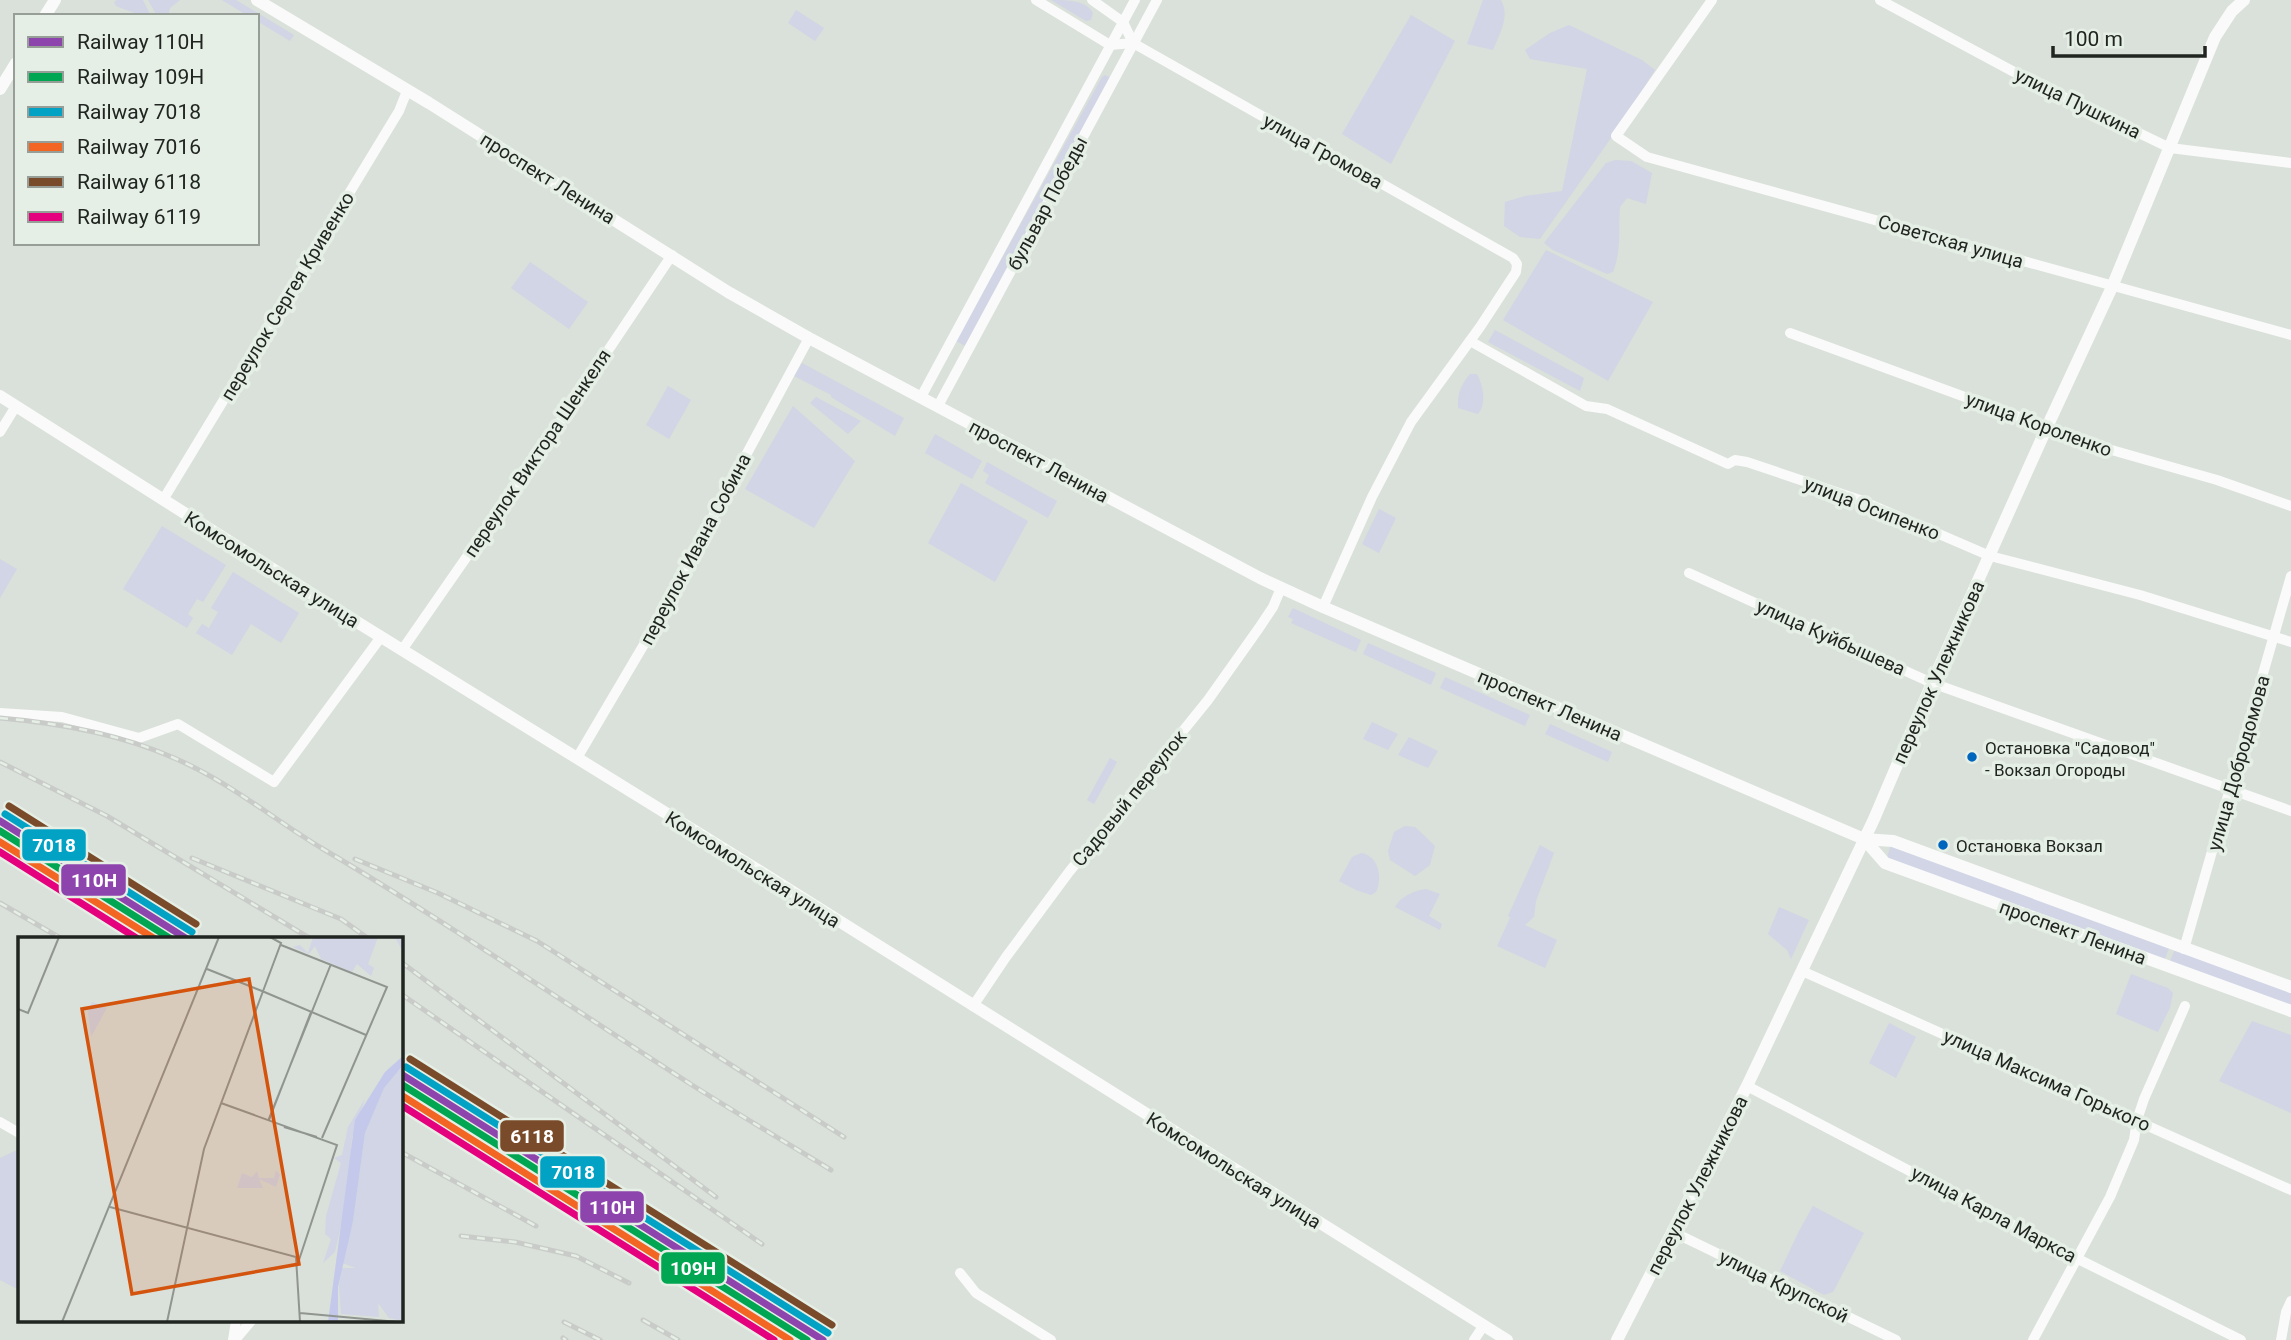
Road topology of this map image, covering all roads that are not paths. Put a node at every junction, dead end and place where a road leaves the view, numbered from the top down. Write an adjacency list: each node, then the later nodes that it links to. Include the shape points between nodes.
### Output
1 (257, 0): 15 (main road, проспект Ленина)
2 (1036, 0): 12 (street)
3 (1092, 0): 10 (street)
4 (1135, 0): 10 (street, бульвар Победы)
5 (1157, 0): 11 (street, бульвар Победы)
6 (1712, 0): 19 (street, Советская улица, via 1616,136 1647,157)
7 (1880, 0): 16 (street, улица Пушкина, via 2029,80)
8 (2244, 0): 9 (main road, переулок Улежникова)
9 (2231, 6): 16 (main road, переулок Улежникова)
10 (1123, 22): 11 (street); 12 (street, бульвар Победы)
11 (1133, 43): 12 (street); 23 (street, улица Громова, via 1513,258 1516,272); 27 (street, бульвар Победы)
12 (1110, 45): 25 (street, бульвар Победы)
13 (4, 73): 14 (main road)
14 (0, 89)
15 (407, 91): 18 (main road, проспект Ленина); 30 (street, переулок Сергея Кривенко)
16 (2170, 148): 17 (street, улица Пушкина); 19 (main road, переулок Улежникова)
17 (2291, 163)
18 (672, 255): 22 (main road, проспект Ленина); 40 (street, переулок Виктора Шенкеля)
19 (2112, 287): 21 (street, Советская улица); 28 (main road, переулок Улежникова)
20 (1790, 333): 28 (street, улица Короленко)
21 (2291, 335)
22 (809, 338): 25 (main road, проспект Ленина); 43 (street, переулок Ивана Собина, via 646,641)
23 (1471, 341): 32 (street, улица Осипенко, via 1586,406 1607,409 1728,464 1747,462 1860,500); 36 (street, via 1410,422)
24 (0, 396): 26 (main road, Комсомольская улица)
25 (921, 397): 27 (main road, проспект Ленина)
26 (16, 406): 29 (street); 30 (main road, Комсомольская улица)
27 (938, 406): 35 (main road, проспект Ленина)
28 (2047, 427): 31 (street, улица Короленко); 32 (main road, переулок Улежникова)
29 (0, 432)
30 (163, 500): 38 (main road, Комсомольская улица)
31 (2291, 506)
32 (1990, 556): 37 (street, улица Осипенко, via 2140,595); 41 (main road, переулок Улежникова)
33 (1689, 573): 41 (street, улица Куйбышева)
34 (2291, 576): 37 (street, улица Добродомова)
35 (1281, 588): 36 (main road, проспект Ленина); 52 (street, Садовый переулок, via 1273,607 1208,700 1061,882)
36 (1323, 607): 46 (main road, проспект Ленина)
37 (2274, 637): 39 (street, улица Осипенко); 44 (street, улица Добродомова)
38 (381, 638): 40 (main road, Комсомольская улица); 42 (street, via 274,782 178,724 139,738 62,718)
39 (2291, 642)
40 (402, 650): 43 (main road, Комсомольская улица)
41 (1932, 683): 44 (street, улица Куйбышева); 46 (main road, переулок Улежникова)
42 (0, 713)
43 (577, 758): 52 (main road, Комсомольская улица)
44 (2230, 790): 45 (street, улица Куйбышева); 49 (street, улица Добродомова)
45 (2291, 811)
46 (1864, 839): 47 (main road, проспект Ленина); 48 (main road, проспект Ленина); 50 (main road, переулок Улежникова)
47 (1889, 841): 48 (street); 49 (main road, проспект Ленина)
48 (1882, 860): 54 (main road, проспект Ленина)
49 (2184, 949): 51 (main road, проспект Ленина)
50 (1802, 971): 55 (main road, переулок Улежникова); 56 (street, улица Максима Горького)
51 (2291, 987)
52 (973, 1006): 66 (main road, Комсомольская улица)
53 (2185, 1006): 56 (street)
54 (2291, 1012)
55 (1747, 1086): 60 (main road, переулок Улежникова); 61 (street, улица Карла Маркса)
56 (2137, 1121): 59 (street, улица Максима Горького); 61 (street, via 2125,1163)
57 (0, 1122): 58 (street)
58 (18, 1132)
59 (2291, 1190)
60 (1673, 1232): 71 (main road, переулок Улежникова); 72 (street, улица Крупской)
61 (2078, 1259): 73 (street); 74 (street, улица Карла Маркса)
62 (960, 1273): 68 (street, via 976,1293)
63 (2291, 1301): 75 (street)
64 (236, 1322): 67 (street)
65 (250, 1322): 67 (street)
66 (1484, 1325): 69 (street); 70 (main road, Комсомольская улица)
67 (234, 1340)
68 (1051, 1340)
69 (1474, 1340)
70 (1507, 1340)
71 (1618, 1340)
72 (1896, 1340)
73 (2033, 1340)
74 (2241, 1340)
75 (2281, 1340)

